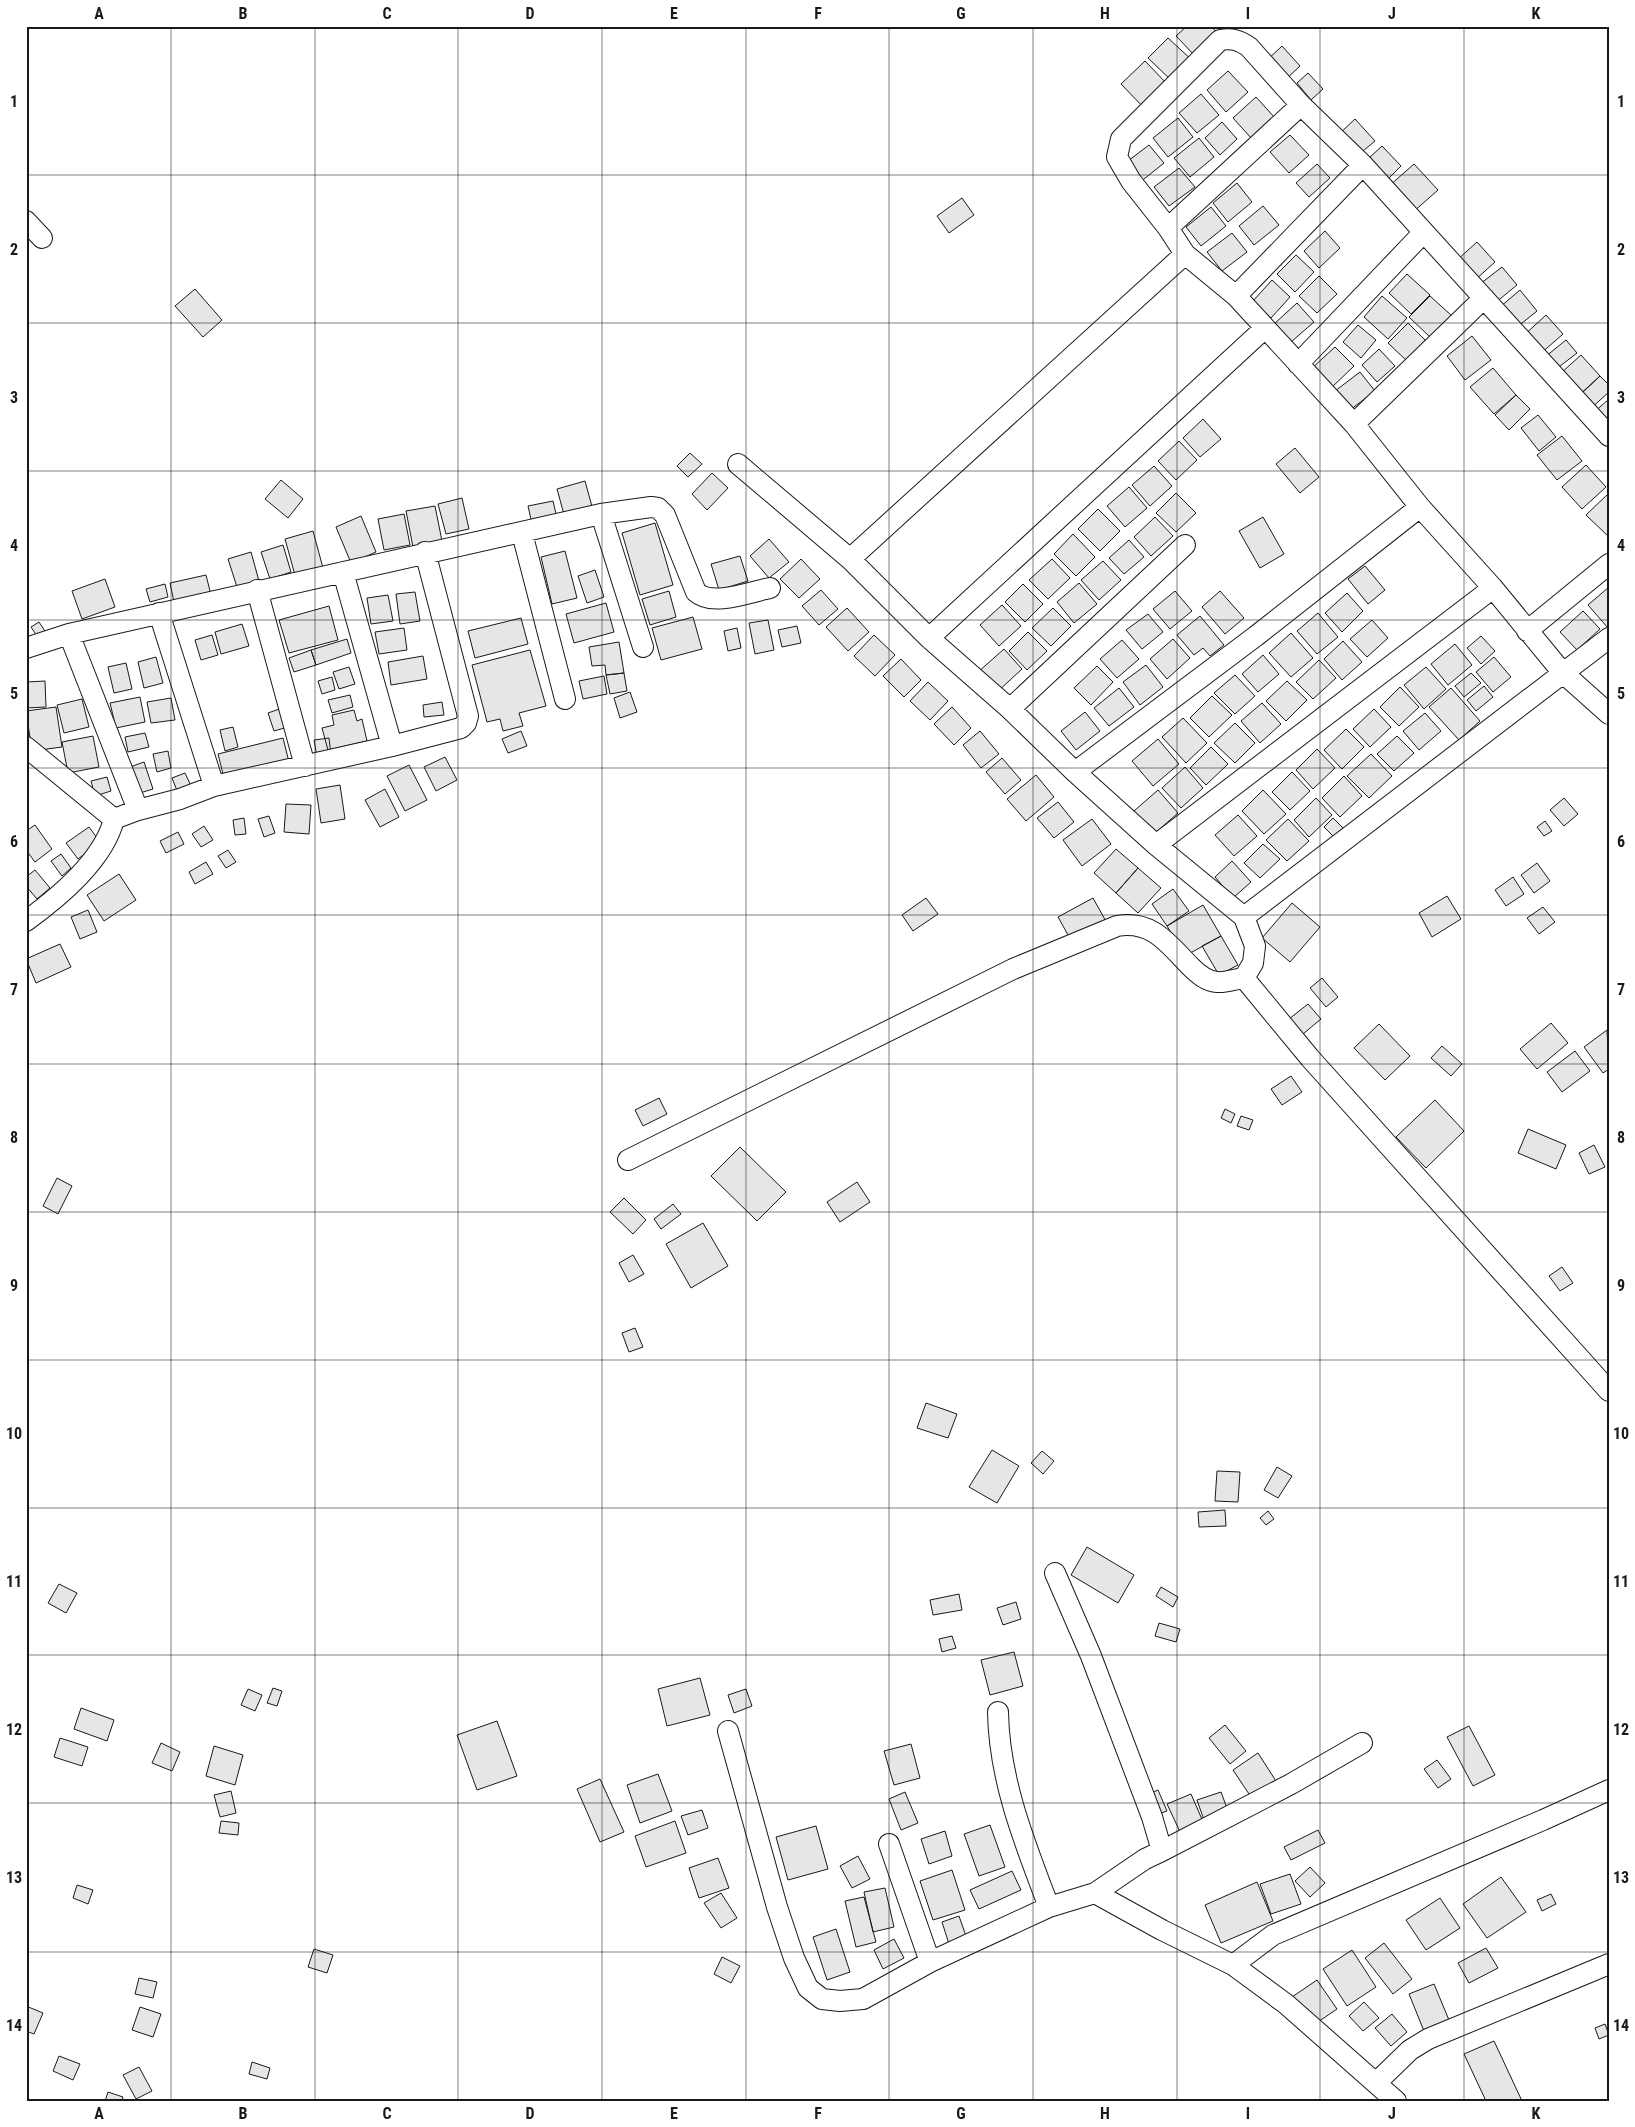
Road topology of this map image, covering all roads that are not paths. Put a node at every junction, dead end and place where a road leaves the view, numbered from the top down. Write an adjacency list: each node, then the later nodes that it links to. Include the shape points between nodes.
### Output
1 (1301, 105): 2 (street); 4 (street); 4 (street, via 1249,47 1230,38 1220,40 1119,144 1117,156 1131,181)
2 (1363, 165): 5 (street); 8 (street)
3 (26, 222): 6 (street)
4 (1168, 228): 7 (street)
5 (1423, 233): 9 (street); 11 (street)
6 (42, 238)
7 (1186, 254): 8 (street); 20 (street)
8 (1236, 296): 10 (street)
9 (1484, 298): 12 (street); 13 (street)
10 (1265, 328): 11 (street); 29 (street)
11 (1298, 364): 12 (street)
12 (1354, 424): 15 (street)
13 (1609, 436)
14 (738, 464): 20 (street)
15 (1420, 507): 24 (street); 40 (street)
16 (601, 514): 17 (street); 23 (street, via 651,507 662,511 700,596 718,599); 31 (street)
17 (522, 533): 19 (street); 34 (street)
18 (1185, 545): 35 (street)
19 (424, 552): 22 (street); 37 (street, via 468,716 461,728)
20 (850, 560): 29 (street)
21 (1609, 564): 27 (street)
22 (343, 572): 25 (street); 37 (street)
23 (770, 588)
24 (1493, 588): 27 (street); 44 (street)
25 (258, 590): 26 (street); 39 (street)
26 (160, 613): 28 (street); 41 (street)
27 (1527, 631): 33 (street)
28 (69, 634): 32 (street); 42 (street)
29 (929, 638): 35 (street)
30 (1609, 638): 33 (street)
31 (644, 647)
32 (26, 648)
33 (1562, 672): 36 (street); 45 (street)
34 (565, 699)
35 (1010, 709): 40 (street)
36 (1609, 714)
37 (392, 746): 39 (street)
38 (26, 747): 43 (street)
39 (305, 766): 41 (street)
40 (1075, 772): 44 (street)
41 (214, 786): 42 (street)
42 (138, 810): 43 (street)
43 (114, 819): 46 (street, via 111,833 80,875)
44 (1156, 845): 45 (street)
45 (1244, 917): 47 (street, via 1255,946 1252,963)
46 (26, 921)
47 (1244, 978): 48 (street, via 1220,983 1211,981 1200,975 1155,932 1140,925 1117,926 1013,970); 49 (street, via 1310,1058)
48 (628, 1160)
49 (1609, 1391)
50 (1055, 1573): 56 (street, via 1095,1666)
51 (998, 1712): 58 (street, via 998,1737 1011,1801)
52 (728, 1731): 59 (street, via 777,1906 808,1988 822,1999 863,1999)
53 (1362, 1743): 56 (street)
54 (1609, 1790): 61 (street, via 1273,1935)
55 (889, 1844): 59 (street)
56 (1162, 1851): 57 (street)
57 (1095, 1893): 58 (street); 61 (street)
58 (1049, 1907): 59 (street)
59 (930, 1962)
60 (1609, 1964): 62 (street, via 1428,2038 1410,2050)
61 (1233, 1965): 62 (street, via 1286,2004)
62 (1377, 2082): 63 (street)
63 (1396, 2101)

